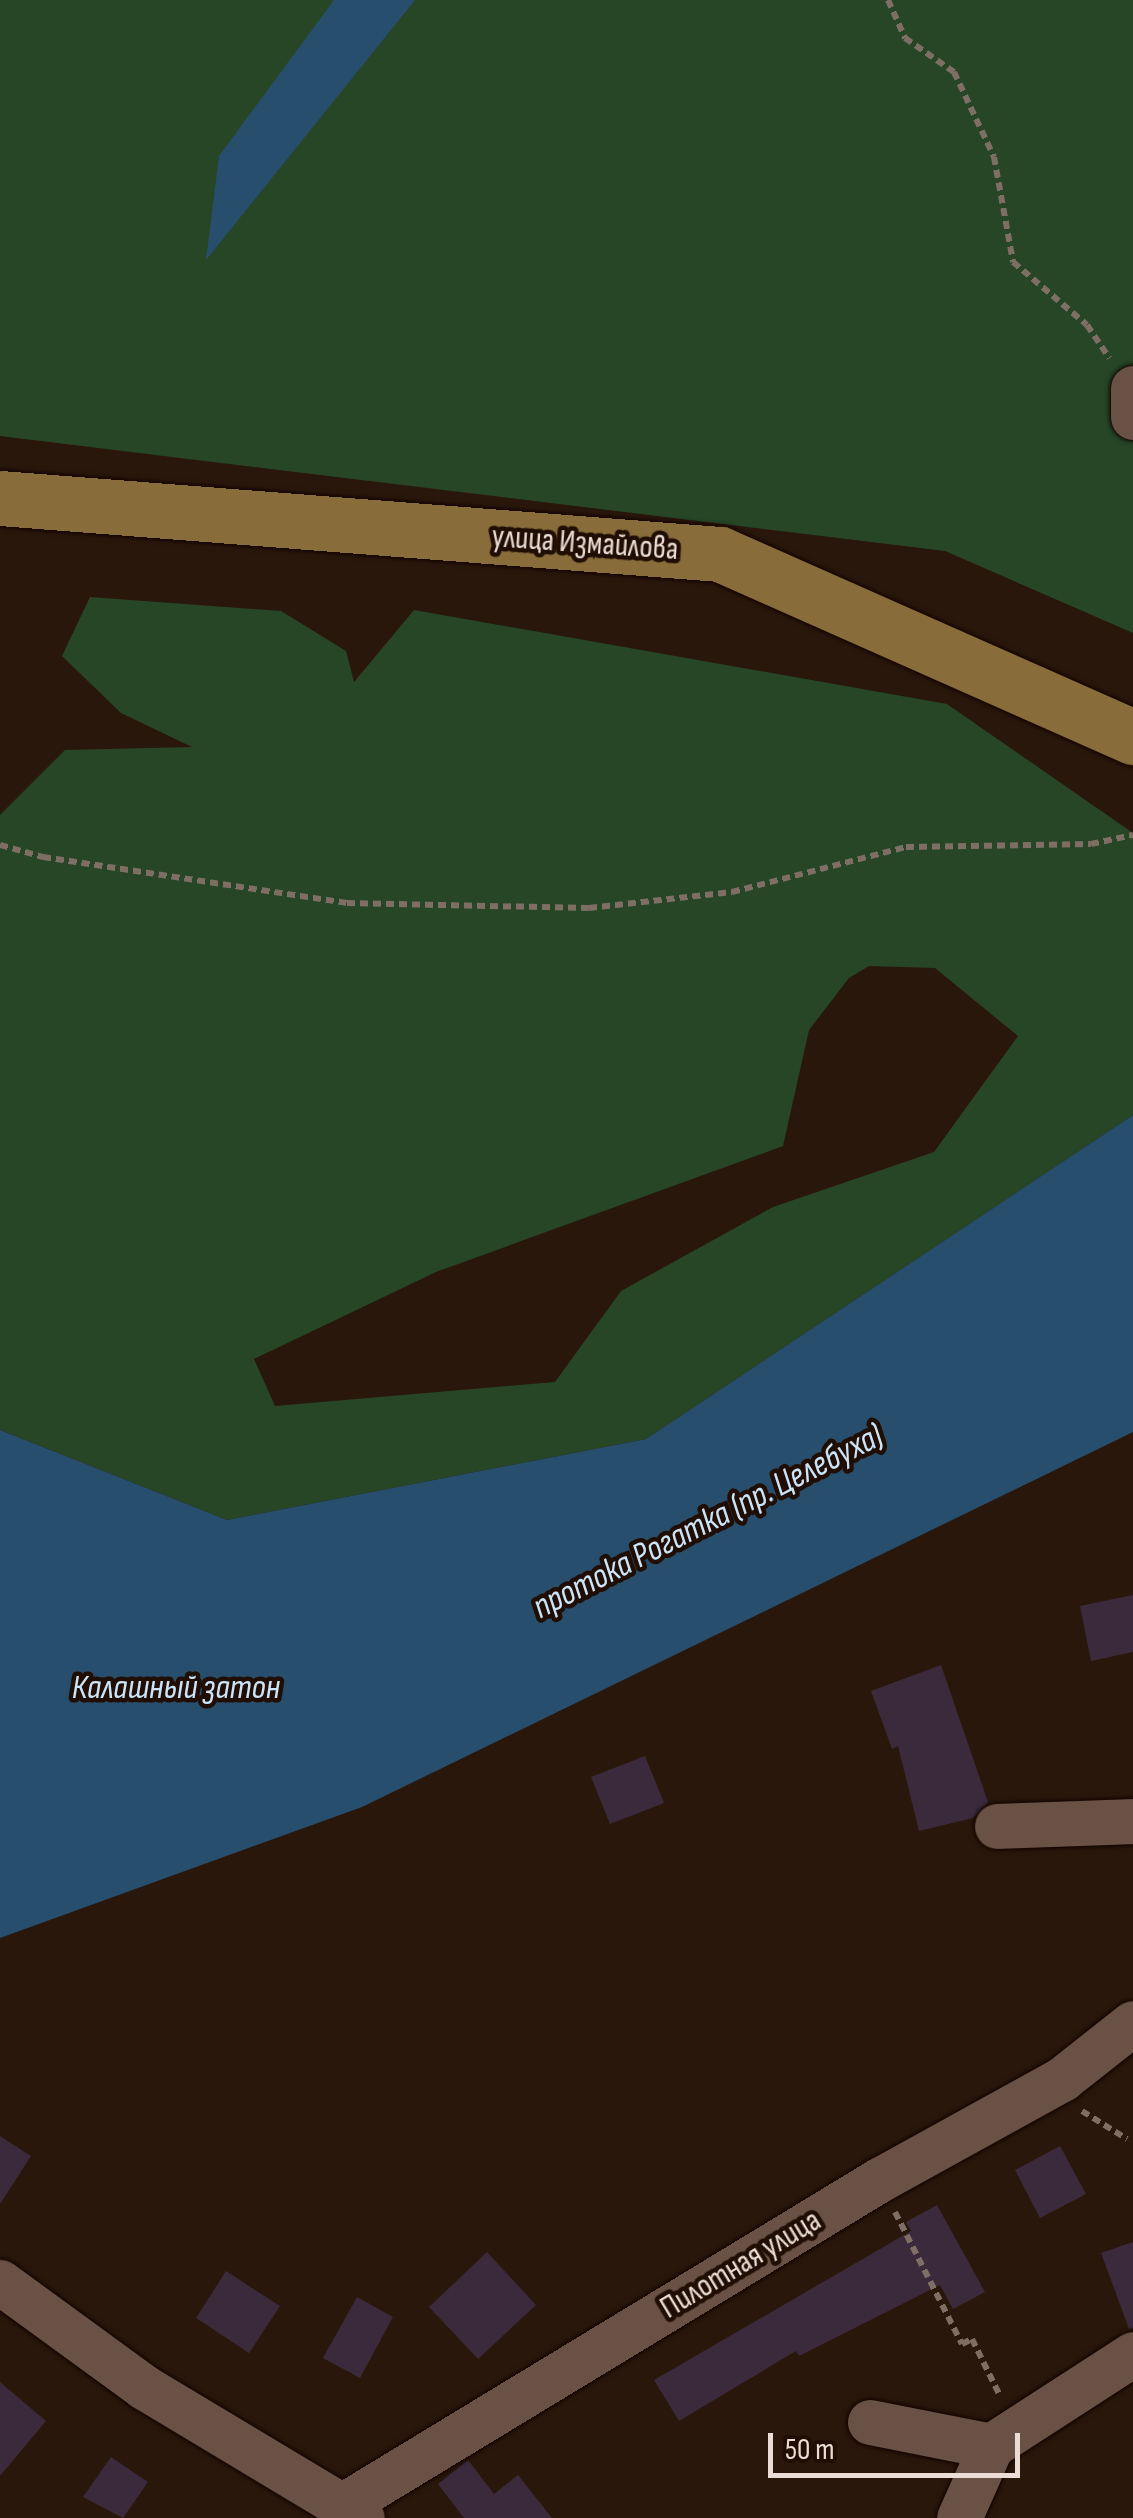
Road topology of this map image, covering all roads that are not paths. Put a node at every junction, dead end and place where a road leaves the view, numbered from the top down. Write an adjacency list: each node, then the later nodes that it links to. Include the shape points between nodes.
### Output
1 (0, 498): 2 (main road, улица Измайлова, via 720,554)
2 (1133, 737)
3 (1133, 1821): 4 (street)
4 (997, 1826)
5 (1133, 2023): 10 (street, Пилотная улица, via 1062,2079 878,2180)
6 (0, 2282): 10 (street, Пилотная улица, via 144,2386)
7 (1133, 2354): 9 (street)
8 (870, 2422): 9 (street)
9 (1004, 2437): 11 (street)
10 (354, 2511)
11 (959, 2518)

